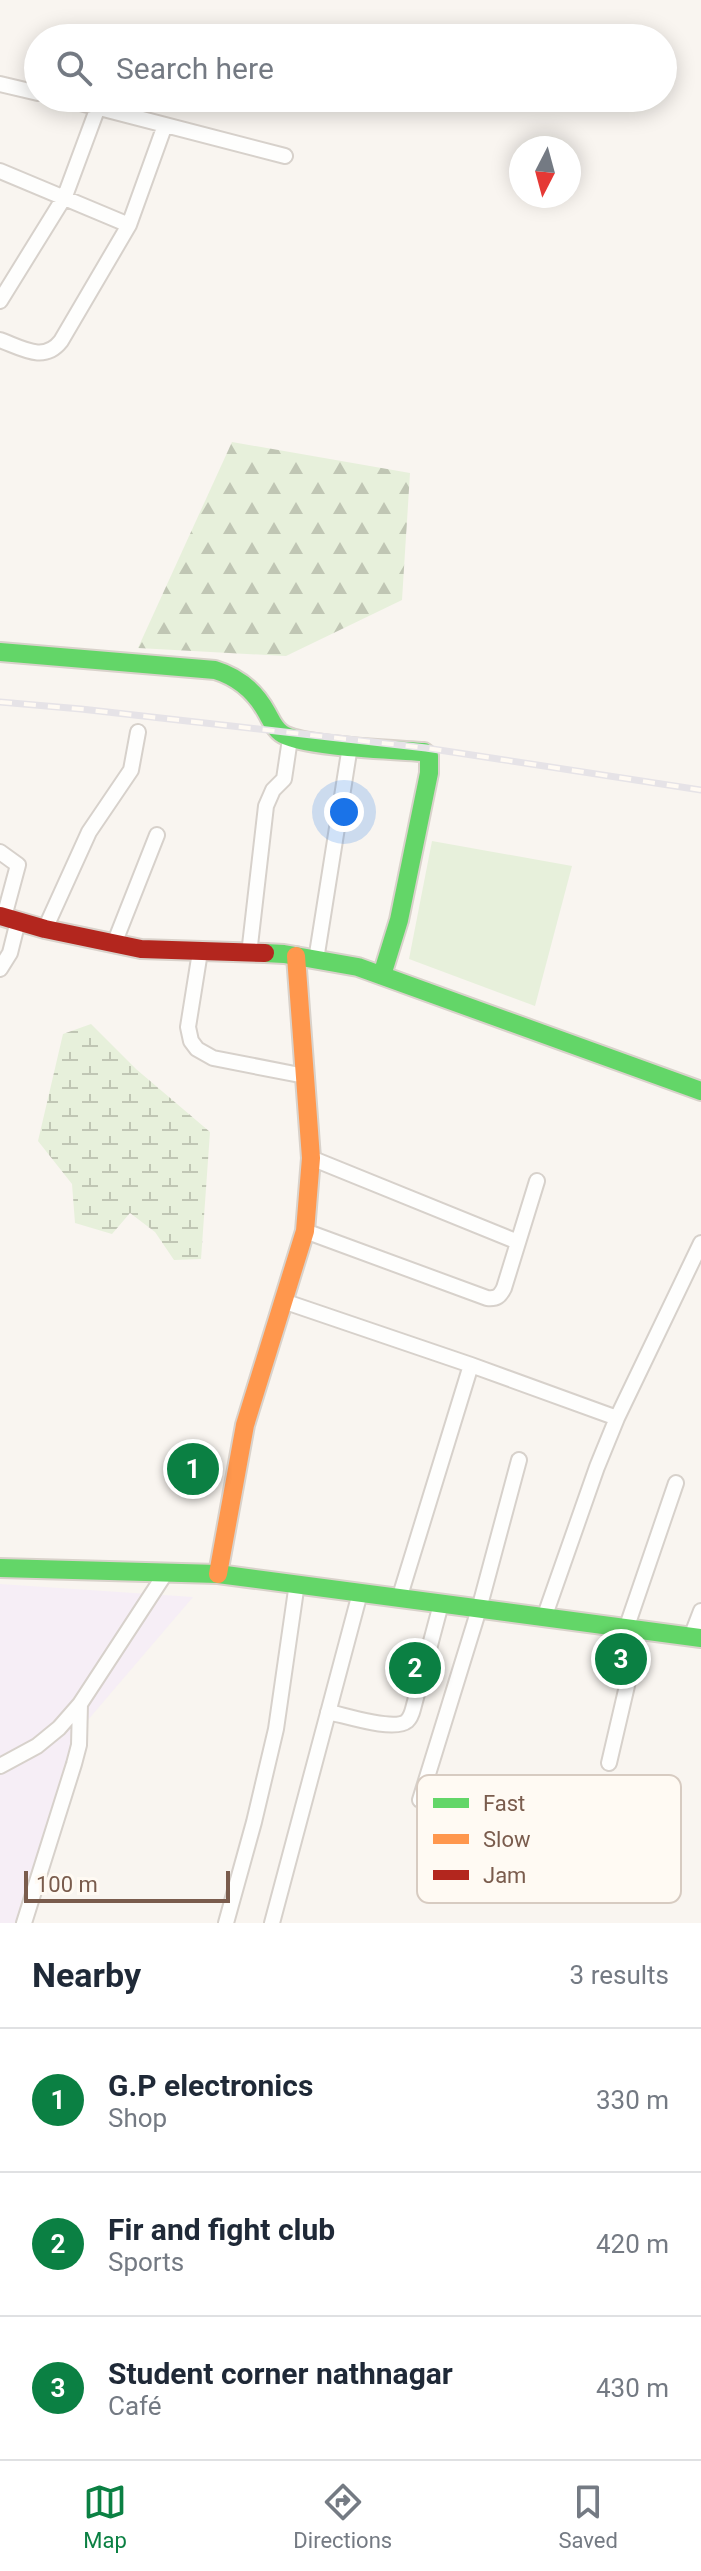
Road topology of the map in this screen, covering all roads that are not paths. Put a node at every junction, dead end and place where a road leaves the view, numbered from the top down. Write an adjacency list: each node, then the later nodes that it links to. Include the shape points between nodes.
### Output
1 (0, 84): 2 (street)
2 (24, 90)
3 (96, 112): 8 (street)
4 (117, 112): 5 (street)
5 (165, 125): 6 (street); 9 (street)
6 (285, 156)
7 (0, 171): 8 (street)
8 (65, 196): 9 (street); 10 (street)
9 (129, 225): 11 (street, via 54,349 35,352)
10 (0, 301)
11 (0, 340)
12 (0, 652): 14 (main road, via 232,674)
13 (138, 732): 19 (street, via 131,770 89,832)
14 (290, 739): 15 (main road); 22 (street, via 284,779 266,806)
15 (350, 746): 24 (street); 26 (main road, via 429,756 399,920)
16 (157, 835): 20 (street)
17 (0, 852): 18 (street, via 18,865)
18 (7, 918): 19 (main road); 25 (street, via 10,953)
19 (45, 929): 20 (main road)
20 (114, 944): 21 (main road)
21 (200, 952): 22 (main road); 27 (street, via 188,1027 197,1049 213,1058)
22 (249, 954): 23 (main road)
23 (296, 956): 24 (main road); 27 (main road)
24 (316, 960): 26 (main road)
25 (0, 969)
26 (382, 975): 28 (main road)
27 (305, 1076): 29 (main road)
28 (701, 1091)
29 (311, 1158): 31 (main road); 32 (street)
30 (537, 1181): 32 (street)
31 (305, 1231): 32 (street, via 494,1299 504,1288); 34 (main road)
32 (518, 1242)
33 (700, 1247): 36 (street)
34 (283, 1301): 35 (street); 41 (main road, via 245,1425)
35 (471, 1365): 36 (street); 44 (street)
36 (617, 1418): 48 (street)
37 (519, 1460): 46 (street)
38 (676, 1483): 49 (street)
39 (0, 1568): 40 (main road)
40 (165, 1574): 41 (main road); 51 (street)
41 (218, 1574): 42 (main road)
42 (297, 1583): 43 (main road); 57 (street, via 276,1729)
43 (360, 1593): 44 (main road); 52 (street)
44 (399, 1599): 45 (main road)
45 (441, 1604): 46 (main road); 52 (street, via 408,1720 389,1725)
46 (479, 1609): 48 (main road); 55 (street)
47 (701, 1611): 50 (street)
48 (544, 1618): 49 (main road)
49 (633, 1630): 50 (main road); 53 (street)
50 (696, 1638)
51 (80, 1704): 54 (street, via 37,1746); 56 (street, via 79,1745)
52 (328, 1712): 58 (street)
53 (609, 1763)
54 (0, 1766)
55 (428, 1775)
56 (24, 1923)
57 (226, 1923)
58 (272, 1923)

